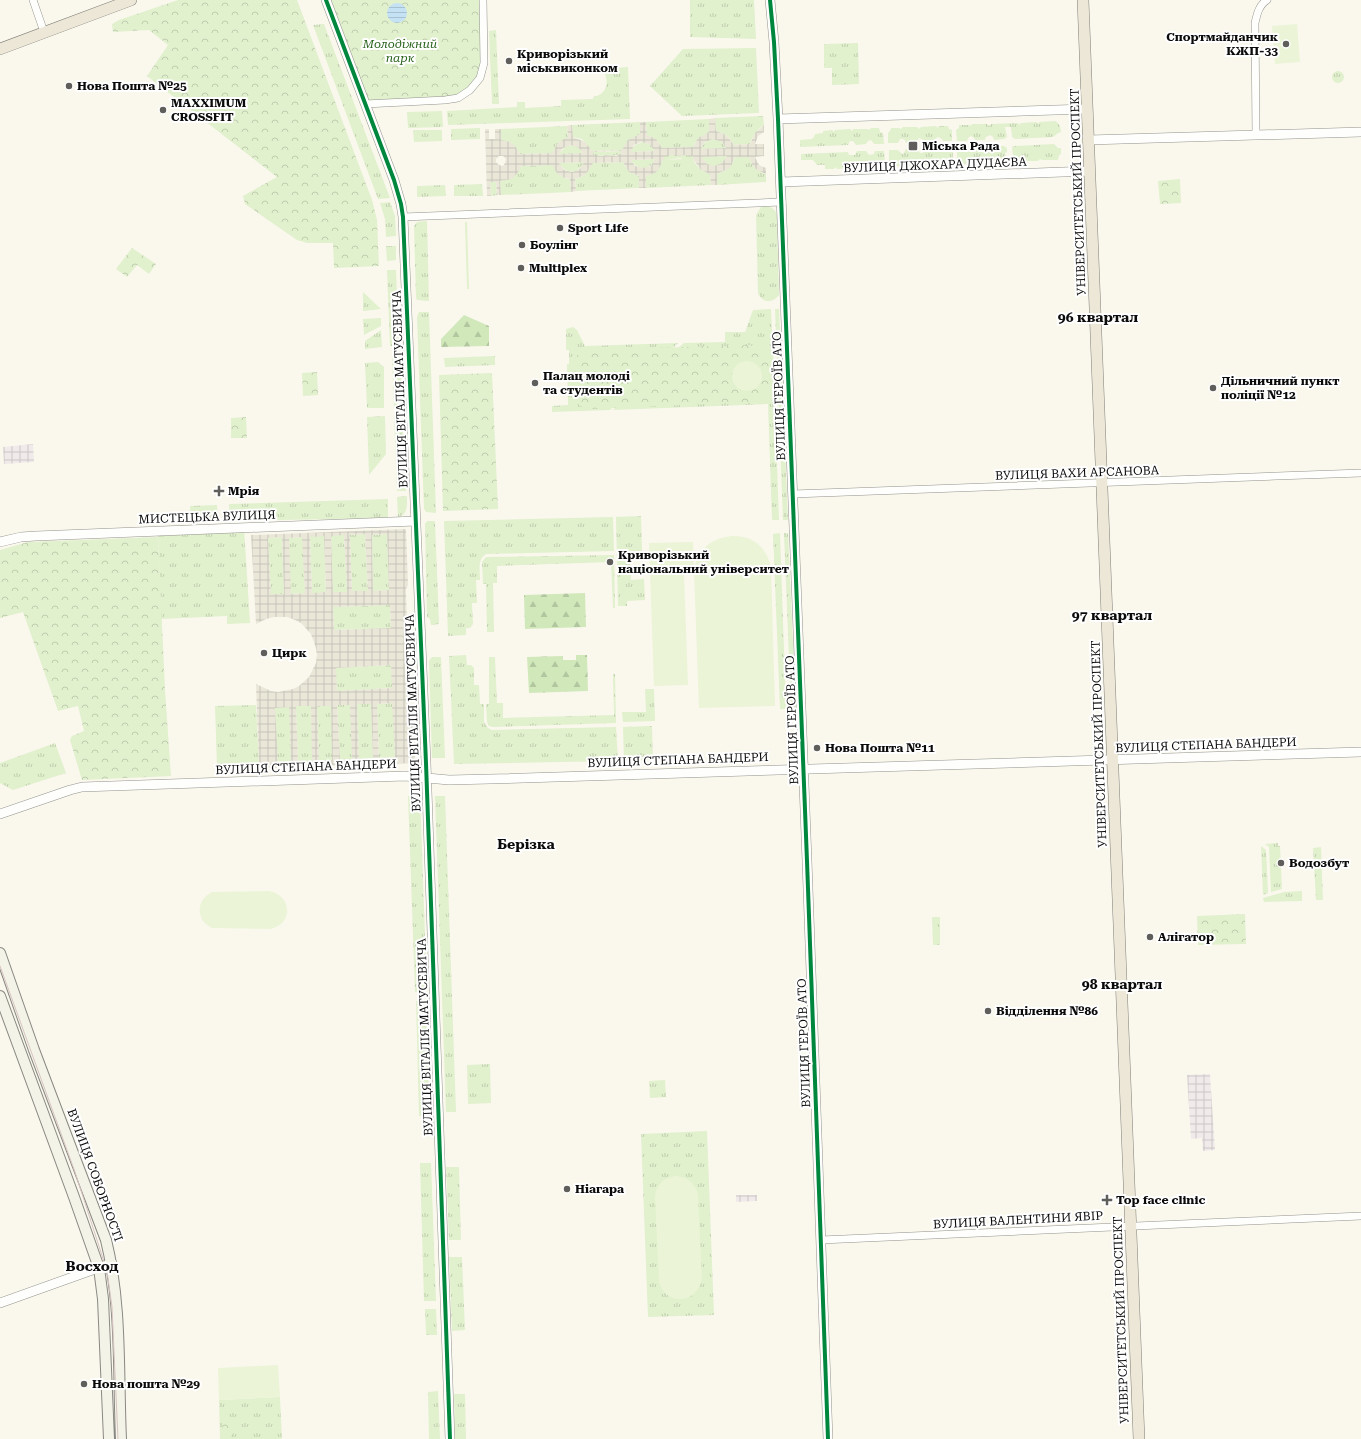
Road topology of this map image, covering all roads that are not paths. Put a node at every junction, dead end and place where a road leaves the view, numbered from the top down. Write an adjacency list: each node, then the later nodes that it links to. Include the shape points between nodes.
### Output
1 (33, 0): 8 (street)
2 (131, 0): 8 (main road)
3 (326, 0): 10 (street, ВУЛИЦЯ ВІТАЛІЯ МАТУСЕВИЧА)
4 (483, 0): 10 (street, via 484,63 480,78 470,90 458,98 445,100)
5 (770, 0): 12 (street, ВУЛИЦЯ ГЕРОЇВ АТО)
6 (1083, 0): 11 (main road, УНІВЕРСИТЕТСЬКИЙ ПРОСПЕКТ)
7 (1267, 0): 14 (street, via 1262,3 1255,24)
8 (44, 32): 9 (main road)
9 (0, 49)
10 (364, 104): 19 (street, ВУЛИЦЯ ВІТАЛІЯ МАТУСЕВИЧА, via 398,192)
11 (1087, 109): 12 (street); 15 (main road, УНІВЕРСИТЕТСЬКИЙ ПРОСПЕКТ)
12 (778, 119): 17 (street, ВУЛИЦЯ ГЕРОЇВ АТО)
13 (1361, 132): 14 (street)
14 (1256, 135): 15 (street)
15 (1088, 140): 16 (main road, УНІВЕРСИТЕТСЬКИЙ ПРОСПЕКТ)
16 (1090, 171): 17 (street, ВУЛИЦЯ ДЖОХАРА ДУДАЄВА); 21 (main road, УНІВЕРСИТЕТСЬКИЙ ПРОСПЕКТ)
17 (781, 182): 18 (street, ВУЛИЦЯ ГЕРОЇВ АТО)
18 (782, 202): 19 (street); 22 (street, ВУЛИЦЯ ГЕРОЇВ АТО)
19 (403, 217): 23 (street, ВУЛИЦЯ ВІТАЛІЯ МАТУСЕВИЧА)
20 (1361, 474): 21 (street, ВУЛИЦЯ ВАХИ АРСАНОВА)
21 (1102, 483): 22 (street, ВУЛИЦЯ ВАХИ АРСАНОВА); 26 (main road, УНІВЕРСИТЕТСЬКИЙ ПРОСПЕКТ)
22 (793, 494): 27 (street, ВУЛИЦЯ ГЕРОЇВ АТО)
23 (416, 521): 24 (street, МИСТЕЦЬКА ВУЛИЦЯ, via 36,536); 28 (street, ВУЛИЦЯ ВІТАЛІЯ МАТУСЕВИЧА)
24 (0, 542)
25 (1361, 752): 26 (street, ВУЛИЦЯ СТЕПАНА БАНДЕРИ)
26 (1113, 760): 27 (street, ВУЛИЦЯ СТЕПАНА БАНДЕРИ); 33 (main road, УНІВЕРСИТЕТСЬКИЙ ПРОСПЕКТ)
27 (803, 769): 28 (street, ВУЛИЦЯ СТЕПАНА БАНДЕРИ, via 449,780); 34 (street, ВУЛИЦЯ ГЕРОЇВ АТО)
28 (426, 778): 29 (street, ВУЛИЦЯ СТЕПАНА БАНДЕРИ, via 405,776 82,787); 40 (street, ВУЛИЦЯ ВІТАЛІЯ МАТУСЕВИЧА)
29 (0, 814)
30 (0, 953): 35 (main road, ВУЛИЦЯ СОБОРНОСТІ)
31 (0, 996): 36 (main road)
32 (1361, 1216): 33 (street, ВУЛИЦЯ ВАЛЕНТИНИ ЯВІР)
33 (1131, 1226): 34 (street, ВУЛИЦЯ ВАЛЕНТИНИ ЯВІР); 42 (main road, УНІВЕРСИТЕТСЬКИЙ ПРОСПЕКТ)
34 (821, 1240): 41 (street, ВУЛИЦЯ ГЕРОЇВ АТО)
35 (112, 1263): 36 (street); 39 (main road, ВУЛИЦЯ СОБОРНОСТІ)
36 (98, 1268): 37 (street); 38 (main road, via 103,1299)
37 (0, 1303)
38 (109, 1439)
39 (122, 1439)
40 (450, 1439)
41 (828, 1439)
42 (1139, 1439)

